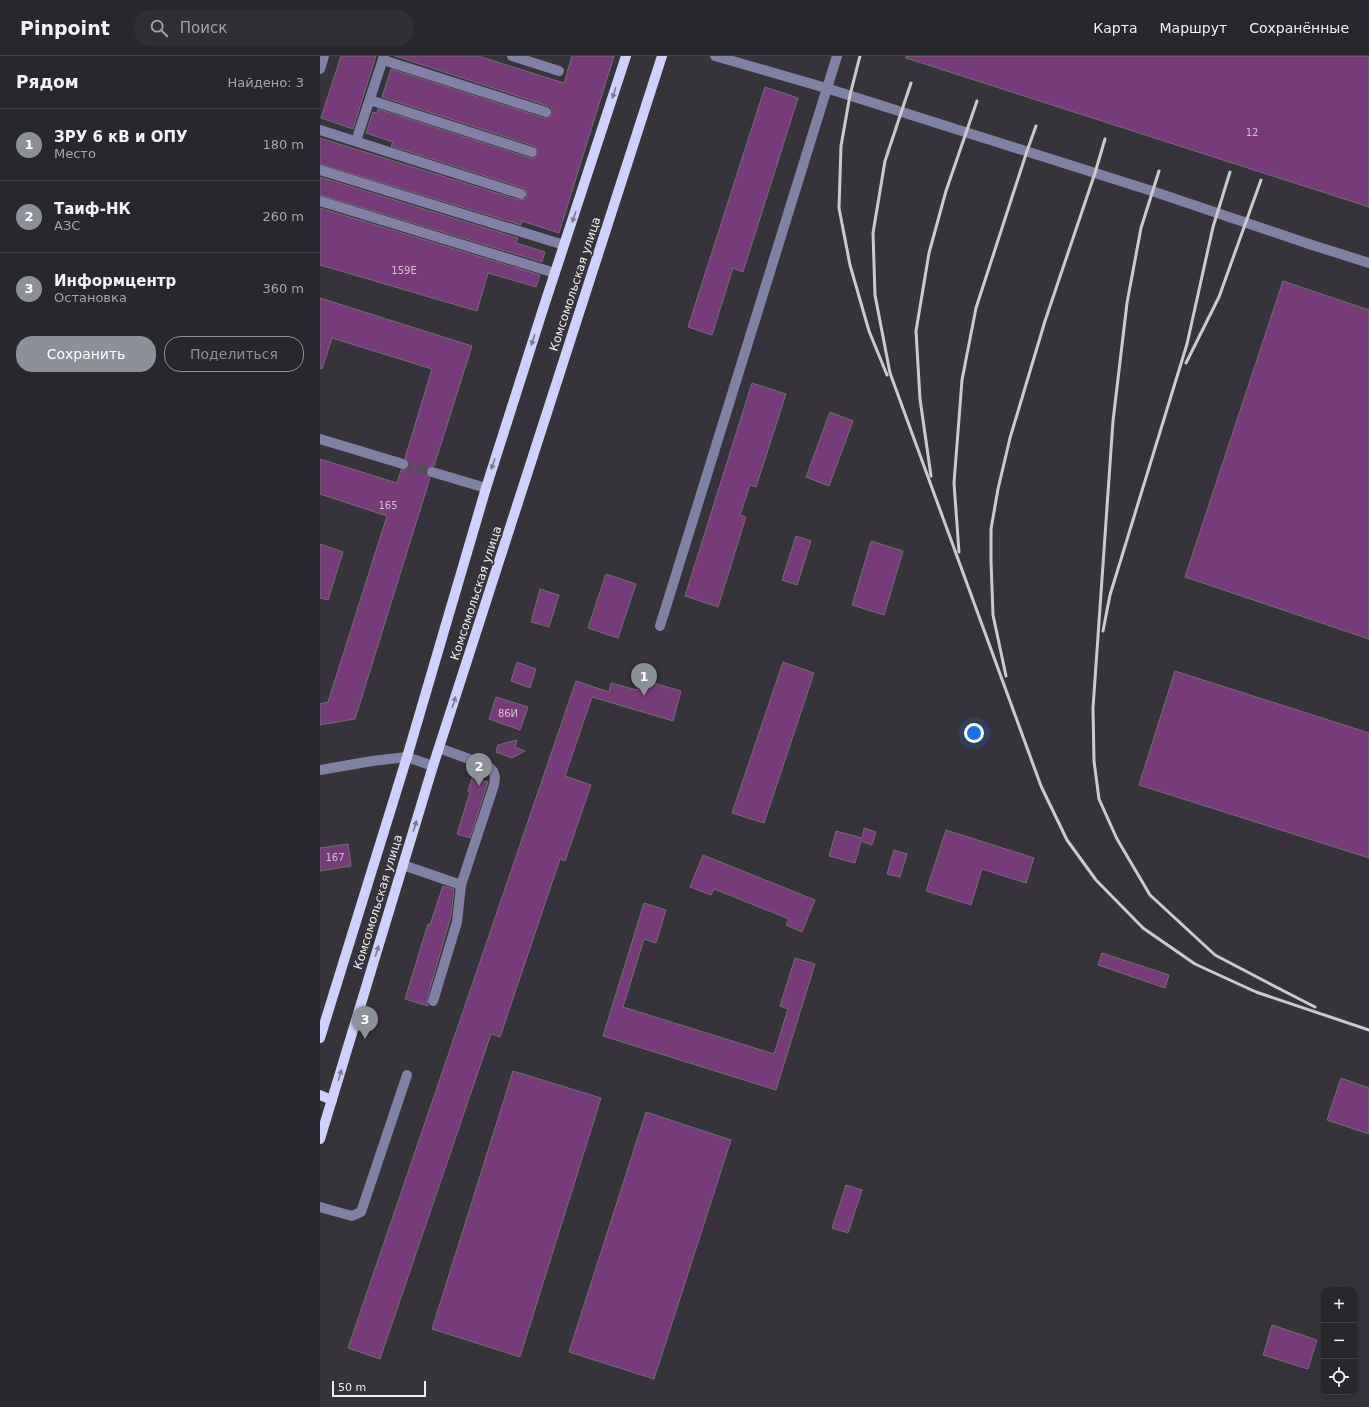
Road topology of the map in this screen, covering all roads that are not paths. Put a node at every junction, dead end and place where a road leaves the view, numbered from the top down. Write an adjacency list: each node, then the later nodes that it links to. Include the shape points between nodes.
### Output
1 (324, 56): 8 (street)
2 (512, 56): 9 (street)
3 (626, 56): 19 (main road, Комсомольская улица, one-way to 19)
4 (662, 56): 27 (main road, Комсомольская улица, one-way to 4)
5 (715, 56): 10 (street)
6 (837, 56): 10 (street)
7 (384, 58): 11 (street); 12 (street)
8 (320, 69)
9 (560, 71)
10 (826, 88): 20 (street); 26 (street)
11 (370, 100): 14 (street); 15 (street)
12 (546, 112)
13 (320, 130): 14 (street)
14 (356, 141): 17 (street)
15 (532, 152)
16 (320, 170): 19 (street)
17 (521, 194)
18 (320, 201): 21 (street)
19 (564, 245): 21 (main road, Комсомольская улица)
20 (1369, 263)
21 (555, 273): 25 (main road, Комсомольская улица, one-way to 25)
22 (320, 439): 23 (street)
23 (403, 464)
24 (432, 472): 25 (street)
25 (486, 488): 28 (main road, Комсомольская улица)
26 (660, 626)
27 (439, 748): 29 (main road, Комсомольская улица); 32 (street, via 488,766 494,777 492,794)
28 (407, 757): 29 (street); 30 (street); 34 (main road, Комсомольская улица)
29 (433, 766): 31 (main road, Комсомольская улица, one-way to 29)
30 (320, 770)
31 (403, 865): 32 (street); 37 (main road, Комсомольская улица, one-way to 31)
32 (461, 885): 33 (street, via 457,922)
33 (433, 1001)
34 (320, 1038)
35 (408, 1075): 39 (street, via 362,1212 352,1216)
36 (320, 1095): 37 (main road)
37 (332, 1100): 38 (main road, Комсомольская улица)
38 (320, 1139)
39 (320, 1207)

